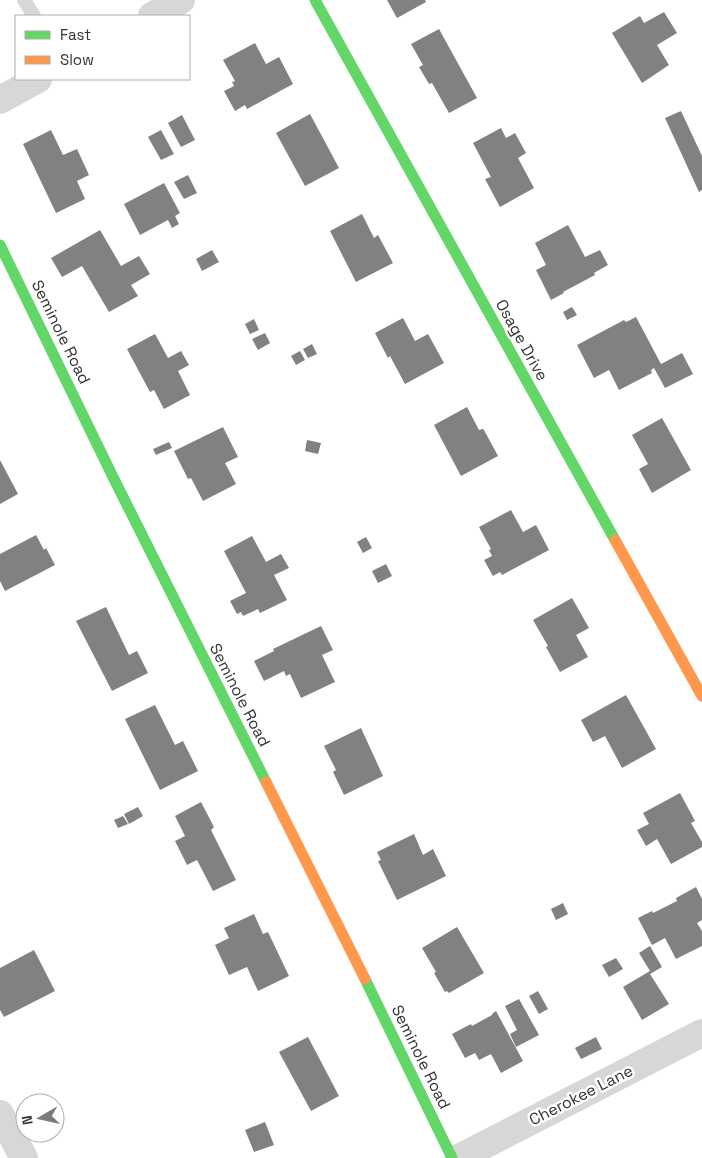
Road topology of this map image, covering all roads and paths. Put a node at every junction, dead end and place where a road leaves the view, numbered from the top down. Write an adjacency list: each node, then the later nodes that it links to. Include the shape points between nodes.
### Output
1 (24, 0): 4 (lane)
2 (181, 0): 5 (street)
3 (315, 0): 9 (street, Osage Drive)
4 (33, 15)
5 (154, 15)
6 (36, 80): 7 (street)
7 (0, 100)
8 (0, 245): 13 (street, Seminole Road)
9 (702, 696)
10 (702, 1033): 14 (street, Cherokee Lane)
11 (0, 1114): 12 (street)
12 (24, 1158)
13 (452, 1158)
14 (459, 1158)

